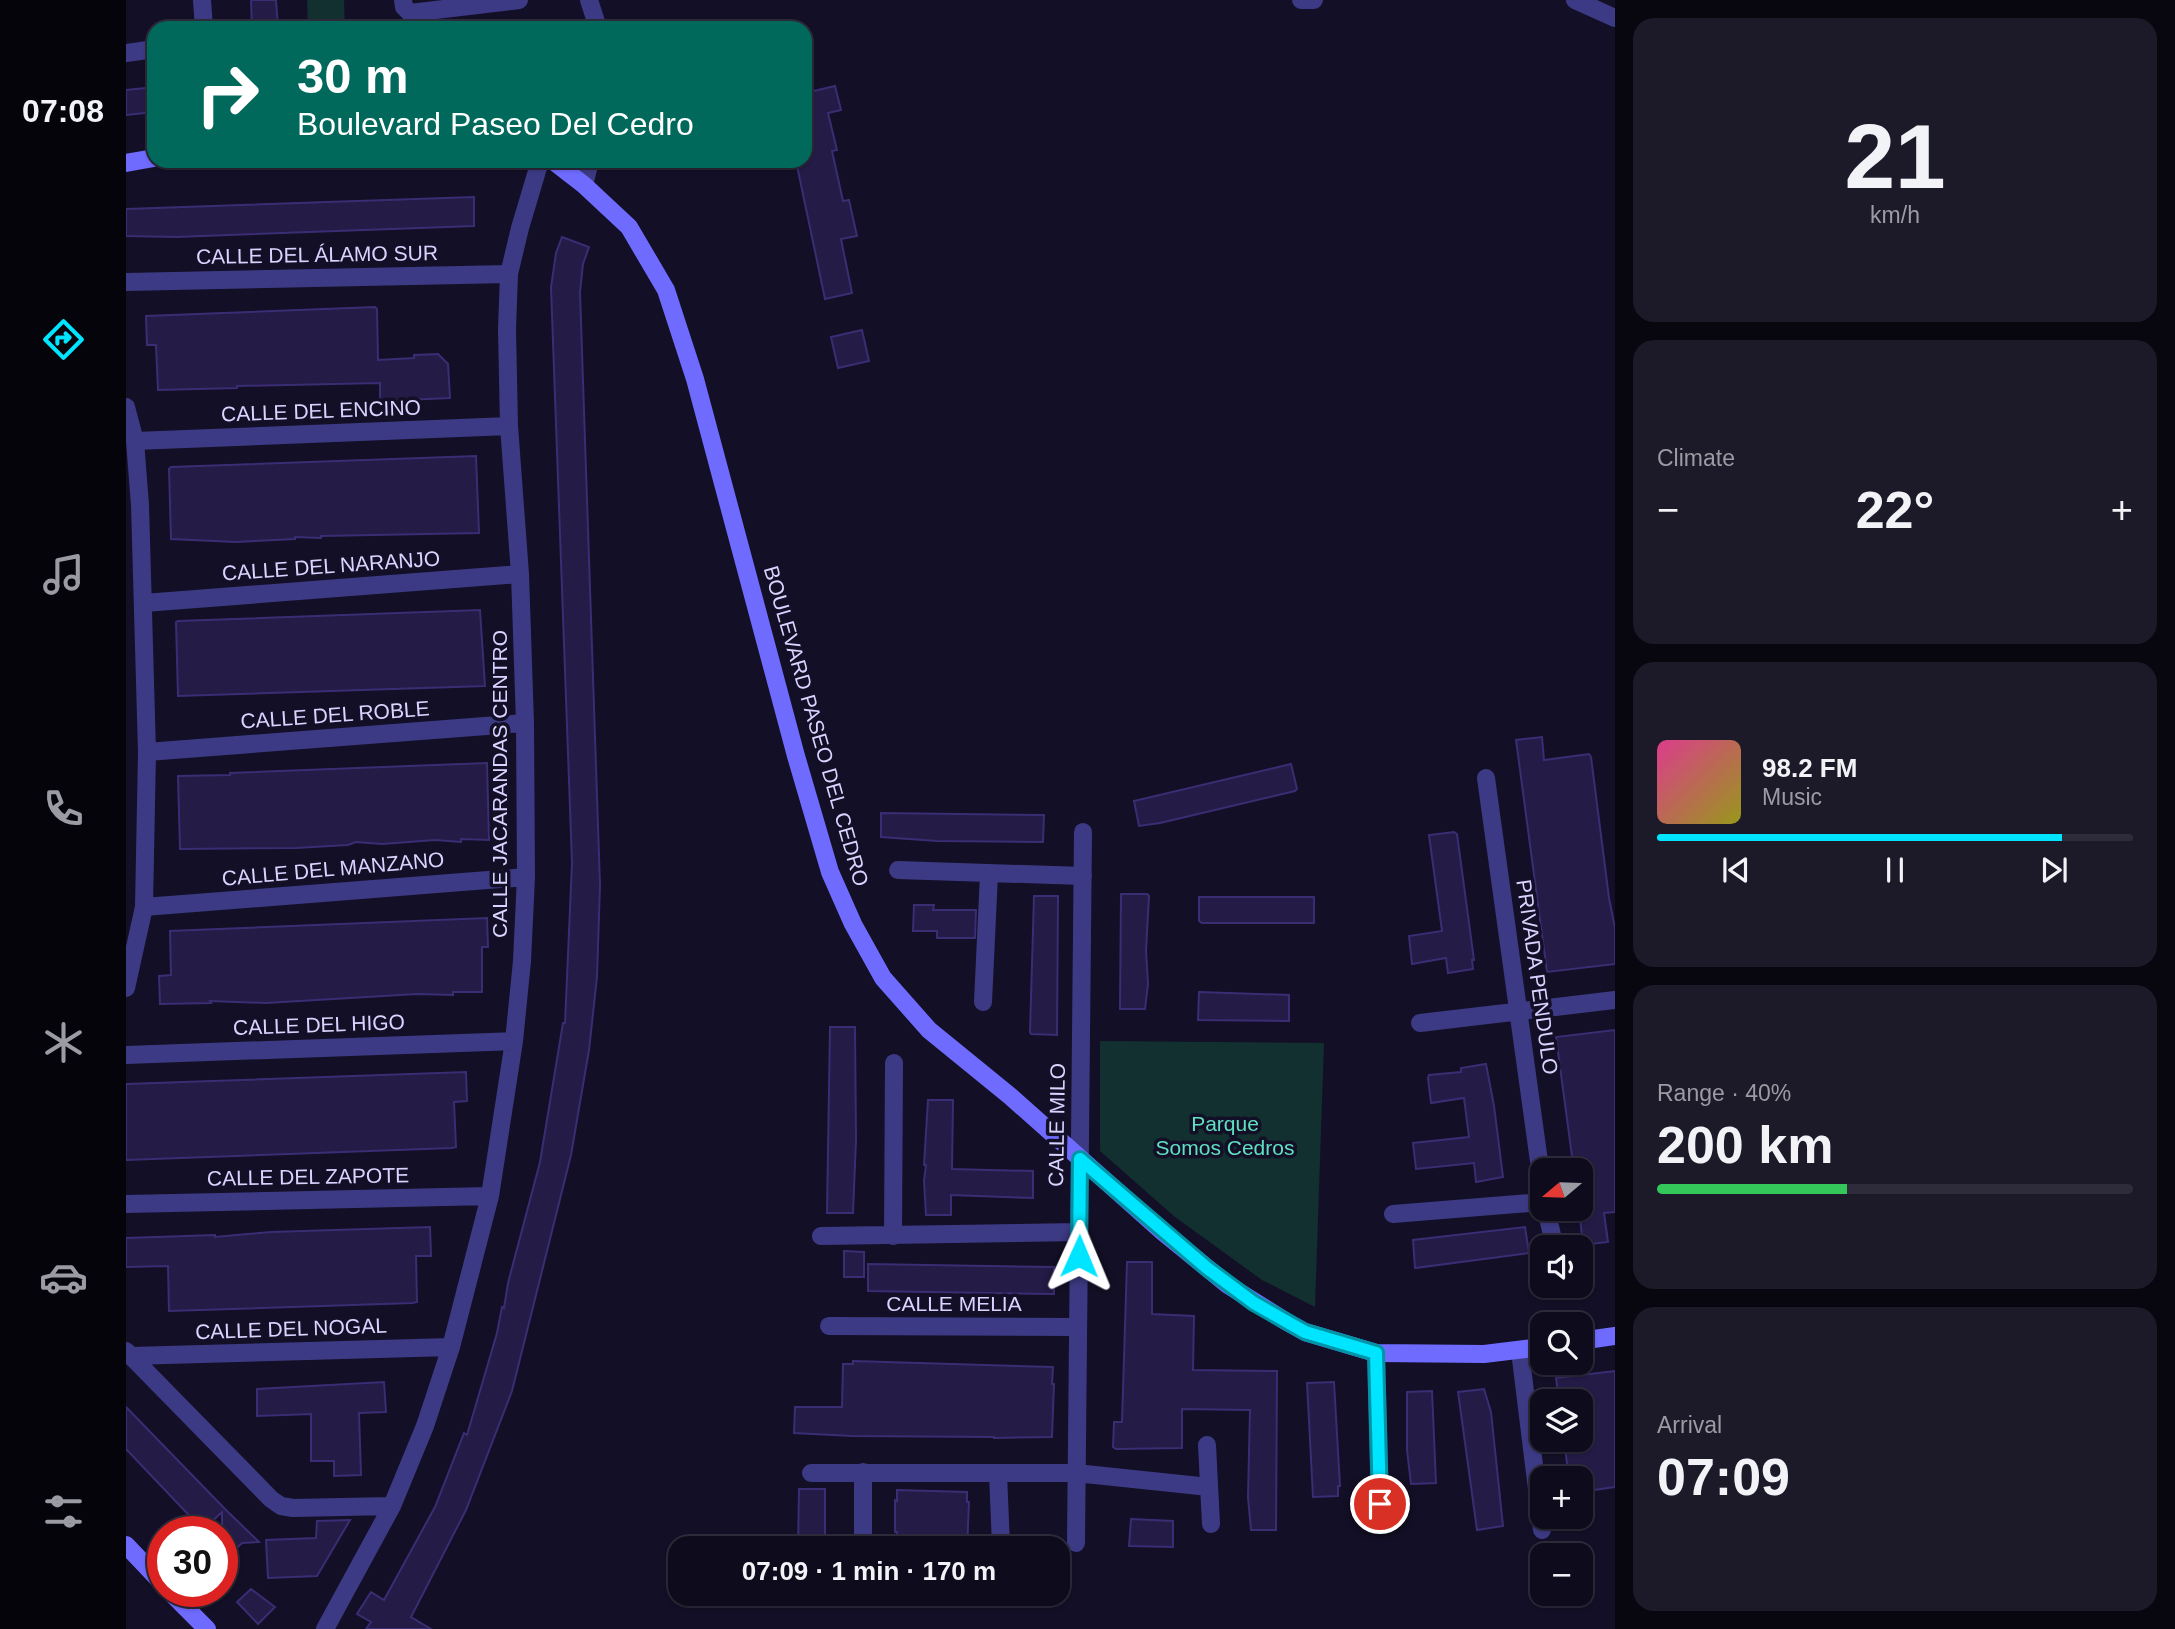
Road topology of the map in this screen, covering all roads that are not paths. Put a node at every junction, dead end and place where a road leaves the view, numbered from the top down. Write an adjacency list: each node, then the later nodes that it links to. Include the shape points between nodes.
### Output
1 (202, 0): 9 (street)
2 (403, 0): 3 (street, via 410,13)
3 (519, 0)
4 (589, 0): 10 (street)
5 (1301, 0): 6 (street)
6 (1314, 0)
7 (1576, 0): 8 (street)
8 (1615, 18)
9 (204, 21)
10 (596, 21)
11 (147, 50): 12 (street)
12 (126, 53)
13 (147, 159): 14 (street)
14 (126, 163)
15 (538, 168): 19 (street, CALLE JACARANDAS CENTRO)
16 (562, 168): 18 (street, BOULEVARD PASEO DEL CEDRO)
17 (588, 168): 18 (street)
18 (584, 185): 44 (street, BOULEVARD PASEO DEL CEDRO, via 629,227 666,290 695,379 827,859 853,924 883,978 929,1030)
19 (509, 274): 20 (street, CALLE DEL ÁLAMO SUR); 22 (street, CALLE JACARANDAS CENTRO)
20 (126, 282)
21 (126, 407): 23 (street)
22 (509, 426): 23 (street, CALLE DEL ENCINO); 24 (street, CALLE JACARANDAS CENTRO)
23 (135, 441): 25 (street)
24 (520, 574): 25 (street, CALLE DEL NARANJO); 26 (street, CALLE JACARANDAS CENTRO)
25 (144, 603): 27 (street)
26 (525, 723): 27 (street, CALLE DEL ROBLE); 33 (street, CALLE JACARANDAS CENTRO)
27 (148, 752): 34 (street)
28 (1486, 778): 38 (street, PRIVADA PENDULO)
29 (1083, 832): 32 (street, CALLE MILO)
30 (898, 870): 31 (street)
31 (989, 874): 32 (street); 37 (street)
32 (1083, 876): 44 (street, CALLE MILO)
33 (526, 877): 34 (street, CALLE DEL MANZANO); 40 (street, CALLE JACARANDAS CENTRO)
34 (144, 907): 35 (street)
35 (126, 988)
36 (1615, 1000): 38 (street)
37 (983, 1002)
38 (1520, 1011): 39 (street); 43 (street, PRIVADA PENDULO)
39 (1420, 1023)
40 (514, 1041): 41 (street, CALLE DEL HIGO); 45 (street, CALLE JACARANDAS CENTRO)
41 (126, 1055)
42 (894, 1063): 50 (street)
43 (1539, 1158)
44 (1080, 1159): 49 (street, CALLE MILO); 59 (street, BOULEVARD PASEO DEL CEDRO, via 1254,1303 1305,1332)
45 (490, 1196): 47 (street, CALLE DEL ZAPOTE); 56 (street, CALLE JACARANDAS CENTRO)
46 (1530, 1203): 48 (street)
47 (126, 1204)
48 (1393, 1214)
49 (1079, 1232): 50 (street); 53 (street, CALLE MILO)
50 (894, 1236): 51 (street)
51 (821, 1237)
52 (829, 1326): 53 (street, CALLE MELIA)
53 (1078, 1327): 64 (street, CALLE MILO)
54 (1615, 1336): 55 (street)
55 (1593, 1339)
56 (451, 1347): 60 (street, CALLE DEL NOGAL); 68 (street, CALLE JACARANDAS CENTRO)
57 (1530, 1349): 58 (street, BOULEVARD PASEO DEL CEDRO)
58 (1520, 1351): 59 (street, BOULEVARD PASEO DEL CEDRO); 70 (street)
59 (1376, 1353): 67 (street)
60 (129, 1354): 68 (street, via 281,1506)
61 (1208, 1445): 66 (street)
62 (863, 1472): 63 (street); 65 (street); 71 (street)
63 (811, 1473)
64 (1076, 1473): 65 (street); 66 (street); 73 (street, CALLE MILO)
65 (998, 1474): 72 (street)
66 (1209, 1487): 69 (street)
67 (1380, 1504)
68 (392, 1506): 78 (street, CALLE JACARANDAS CENTRO)
69 (1211, 1524)
70 (1542, 1530)
71 (863, 1536)
72 (1001, 1536)
73 (1076, 1543)
74 (126, 1545): 75 (street)
75 (147, 1567)
76 (185, 1607): 77 (street)
77 (207, 1629)
78 (325, 1629)

